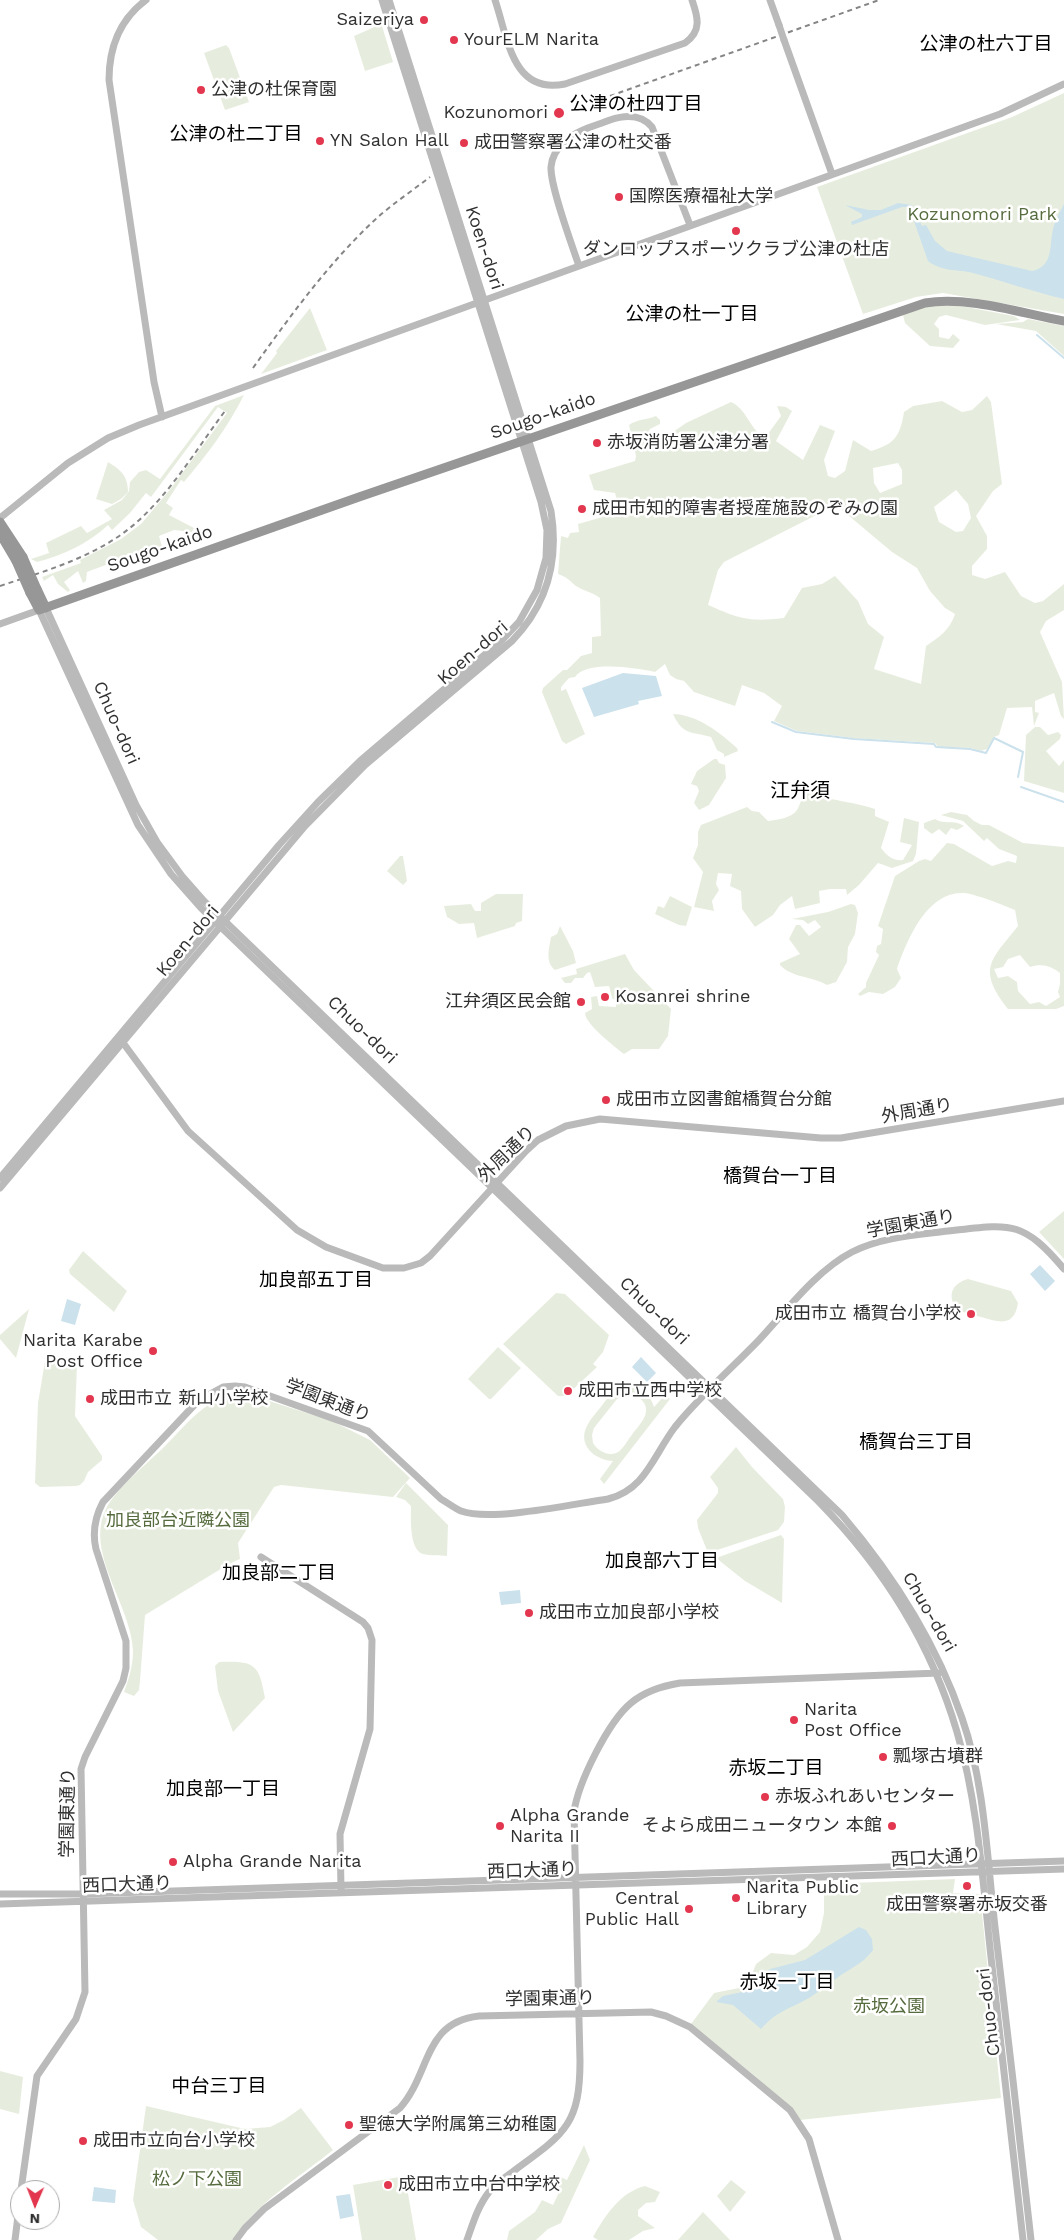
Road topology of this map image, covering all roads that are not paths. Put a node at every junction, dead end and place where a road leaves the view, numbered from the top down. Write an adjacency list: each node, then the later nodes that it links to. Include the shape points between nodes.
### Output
1 (146, 0): 14 (street, via 132,12 116,37 111,51 109,80)
2 (382, 0): 12 (street, Koen-dori)
3 (389, 0): 11 (street, Koen-dori)
4 (496, 0): 5 (street, via 520,71 533,82 552,86 685,43 694,36 698,24)
5 (692, 0)
6 (770, 0): 8 (street, bridge)
7 (1064, 84): 8 (street, via 1000,114)
8 (832, 174): 9 (street)
9 (690, 225): 10 (street); 10 (street, via 652,127 635,117 614,119 569,137 554,153 552,161 552,177)
10 (579, 266): 11 (street)
11 (484, 299): 12 (street); 15 (street, Koen-dori)
12 (476, 302): 14 (street); 15 (street, Koen-dori)
13 (1064, 321): 15 (highway, Sougo-kaido, via 965,302 925,303)
14 (162, 417): 16 (street, via 108,438 78,456)
15 (524, 440): 20 (highway, Sougo-kaido); 22 (street, Koen-dori, via 551,511 554,532 550,579 532,617 512,641 350,780)
16 (0, 518)
17 (0, 522): 19 (highway, Chuo-dori)
18 (0, 534): 19 (highway, Chuo-dori)
19 (20, 559): 20 (highway, Chuo-dori, bridge)
20 (42, 609): 21 (street); 22 (street, Chuo-dori, via 138,825 179,885)
21 (0, 624)
22 (220, 921): 23 (street, Koen-dori); 26 (street, Chuo-dori)
23 (120, 1039): 25 (street, Koen-dori); 26 (street, 外周通り, via 188,1131 297,1230 326,1247 383,1268 412,1266 430,1256); 27 (street, Koen-dori)
24 (1064, 1101): 26 (street, 外周通り, via 841,1138 589,1120 566,1126 538,1140)
25 (0, 1178)
26 (494, 1186): 29 (street, Chuo-dori); 30 (street, Chuo-dori)
27 (0, 1188)
28 (1064, 1269): 29 (street, 学園東通り, via 1036,1238 1008,1227 989,1226 894,1239 860,1248 824,1272)
29 (712, 1389): 30 (street, 学園東通り); 32 (street, Chuo-dori, via 842,1515 868,1545 909,1605)
30 (706, 1394): 33 (street, Chuo-dori, via 855,1540 907,1615); 41 (street, 学園東通り, via 676,1426 643,1478 621,1496 488,1515 471,1514 441,1499 377,1437 359,1426 245,1387 223,1387 199,1400 103,1502 95,1521 96,1549 125,1635 127,1651 123,1681 81,1769)
31 (261, 1558): 38 (street, via 363,1622 371,1634 370,1731 340,1834)
32 (944, 1672): 33 (street); 35 (street, Chuo-dori, via 970,1748 977,1782)
33 (935, 1674): 35 (street, Chuo-dori, via 957,1731); 37 (street, via 706,1681 669,1685 644,1695 631,1703 617,1719 578,1793 573,1820)
34 (1064, 1861): 35 (street, 西口大通り)
35 (985, 1867): 36 (street, 西口大通り); 37 (street, 西口大通り); 49 (street, Chuo-dori); 50 (street, Chuo-dori)
36 (1064, 1869)
37 (574, 1881): 38 (street, 西口大通り); 39 (street, 西口大通り); 44 (street)
38 (340, 1884): 39 (street); 41 (street, 西口大通り)
39 (341, 1893): 42 (street, 西口大通り)
40 (0, 1894): 41 (street, 西口大通り)
41 (84, 1894): 42 (street, 学園東通り)
42 (84, 1902): 43 (street, 西口大通り); 45 (street, 学園東通り, via 86,1992 76,2019 37,2076)
43 (0, 1904)
44 (579, 2013): 46 (street, 学園東通り, via 467,2017 452,2024 434,2043 414,2090 400,2108 264,2209); 47 (street, via 580,2090 573,2113 557,2137 490,2190 478,2210); 48 (street, 学園東通り, via 651,2012 677,2020 785,2105 809,2139)
45 (22, 2180)
46 (236, 2240)
47 (467, 2240)
48 (838, 2240)
49 (1023, 2240)
50 (1031, 2240)

